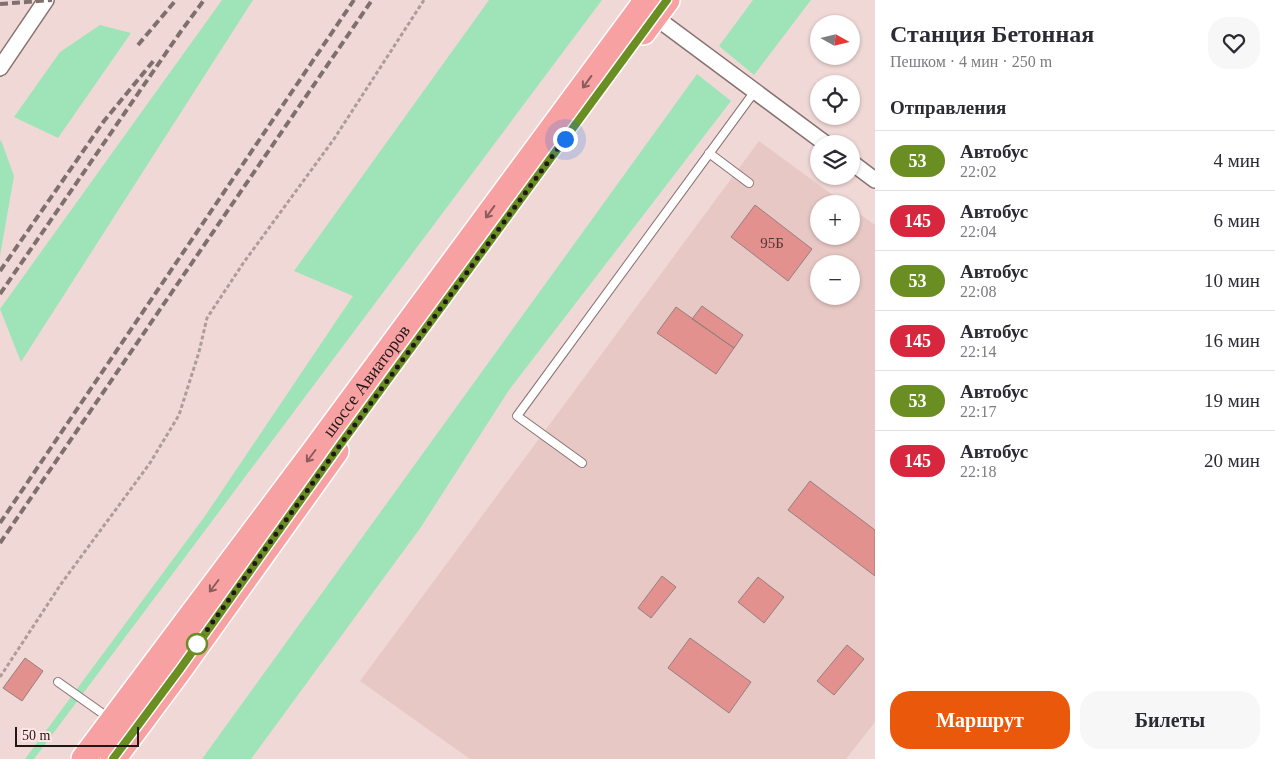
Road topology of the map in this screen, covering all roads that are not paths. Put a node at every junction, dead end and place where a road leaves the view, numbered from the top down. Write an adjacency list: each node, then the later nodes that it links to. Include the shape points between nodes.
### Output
1 (46, 0): 3 (street)
2 (656, 5): 4 (street); 12 (main road, шоссе Авиаторов, one-way to 12, via 313,453); 14 (main road, шоссе Авиаторов)
3 (0, 68)
4 (755, 91): 5 (street); 6 (lane)
5 (814, 135)
6 (709, 153): 9 (lane); 10 (lane, via 517,416)
7 (860, 169): 8 (street)
8 (875, 180)
9 (749, 183)
10 (582, 462)
11 (58, 682): 12 (lane)
12 (113, 721): 13 (main road, шоссе Авиаторов)
13 (84, 759)
14 (113, 759)

